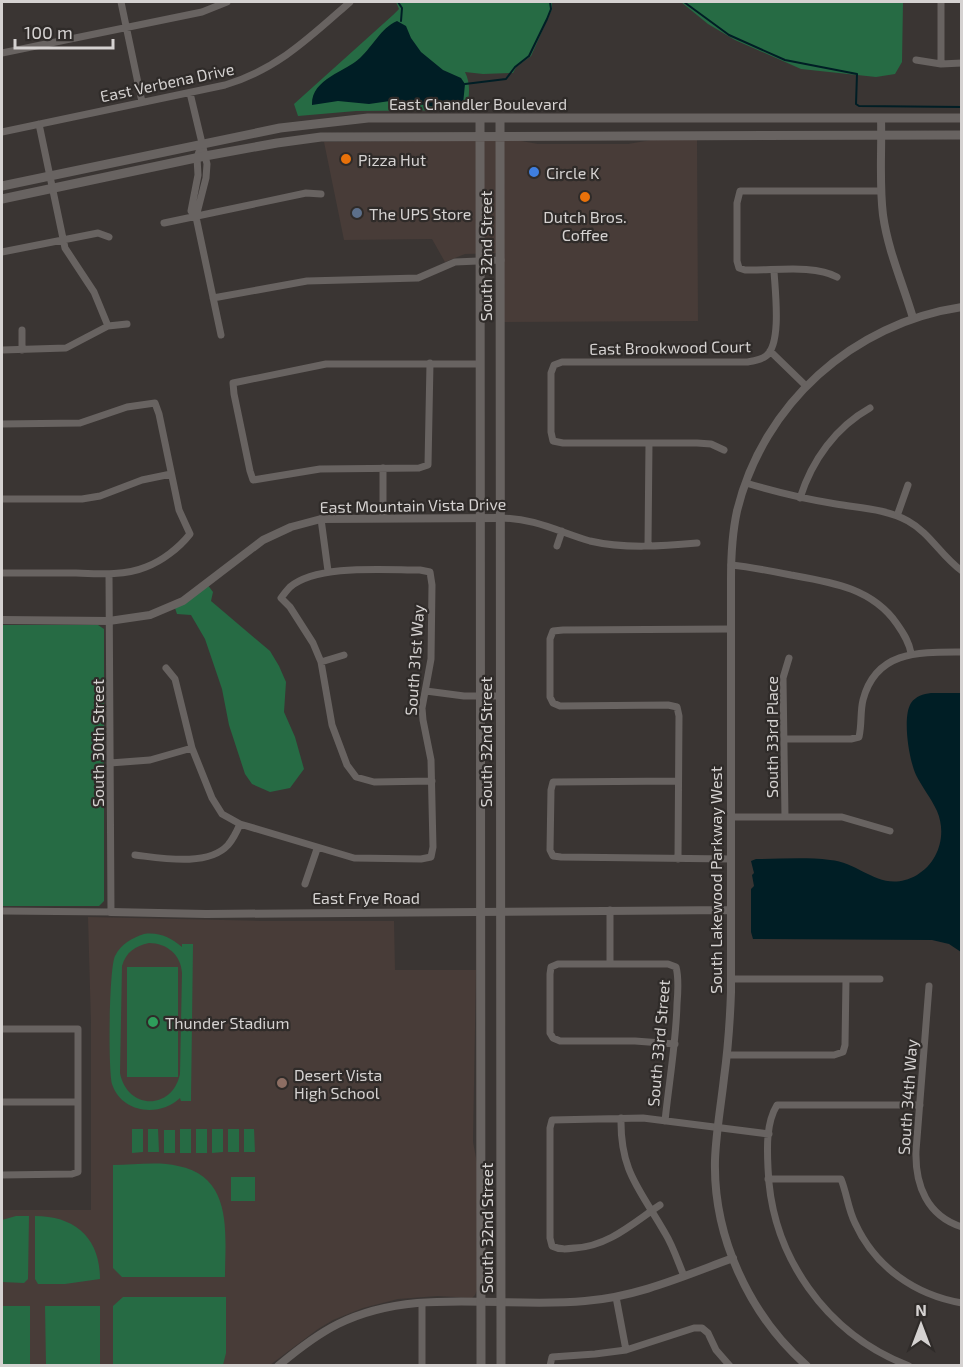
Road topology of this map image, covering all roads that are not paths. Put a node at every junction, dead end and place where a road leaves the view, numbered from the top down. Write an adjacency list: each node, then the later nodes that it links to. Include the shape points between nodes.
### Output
1 (121, 2): 5 (street)
2 (227, 2): 5 (street, via 202,12)
3 (350, 2): 10 (street, East Verbena Drive, via 277,63 237,82)
4 (941, 2): 9 (street)
5 (126, 27): 6 (street); 11 (street)
6 (2, 53)
7 (916, 60): 9 (street)
8 (962, 63): 9 (street)
9 (941, 64)
10 (190, 93): 11 (street, East Verbena Drive); 22 (street)
11 (142, 102): 16 (street, East Verbena Drive)
12 (962, 117): 15 (main road, East Chandler Boulevard)
13 (480, 118): 14 (main road, East Chandler Boulevard); 18 (main road, South 32nd Street); 22 (main road, East Chandler Boulevard, via 334,120)
14 (500, 118): 15 (main road, East Chandler Boulevard); 19 (main road, South 32nd Street)
15 (881, 118): 20 (street)
16 (39, 124): 17 (street, East Verbena Drive); 24 (street)
17 (2, 132)
18 (480, 135): 19 (main road, East Chandler Boulevard); 23 (main road, East Chandler Boulevard, via 321,137); 35 (main road, South 32nd Street)
19 (500, 135): 20 (main road, East Chandler Boulevard); 36 (main road, South 32nd Street)
20 (881, 135): 21 (main road, East Chandler Boulevard); 27 (street)
21 (962, 135)
22 (201, 145): 23 (street); 24 (main road, East Chandler Boulevard)
23 (201, 157): 26 (main road, East Chandler Boulevard); 30 (street, via 207,171 191,211)
24 (49, 176): 25 (main road, East Chandler Boulevard); 26 (street)
25 (2, 186)
26 (52, 188): 29 (main road, East Chandler Boulevard); 33 (street)
27 (881, 191): 37 (street, via 740,192 739,268); 41 (street, via 887,236)
28 (321, 194): 30 (street, via 306,193)
29 (2, 200)
30 (196, 217): 31 (street); 39 (street)
31 (164, 223)
32 (110, 237): 33 (street, via 98,233)
33 (63, 239): 34 (street); 43 (street, via 68,255 99,300)
34 (2, 252)
35 (480, 260): 36 (street); 39 (street, via 455,261 418,279 307,281); 50 (main road, South 32nd Street)
36 (501, 260): 65 (main road, South 32nd Street)
37 (774, 271): 38 (street, via 817,270); 48 (street, via 776,333)
38 (837, 277)
39 (213, 298): 45 (street)
40 (962, 307): 41 (street, South Lakewood Parkway West)
41 (913, 318): 51 (street, South Lakewood Parkway West, via 853,347)
42 (127, 324): 43 (street)
43 (108, 326): 47 (street, via 66,348)
44 (22, 330): 47 (street)
45 (221, 335)
46 (2, 350): 47 (street)
47 (22, 350)
48 (770, 351): 51 (street, East Brookwood Court); 54 (street, East Brookwood Court, via 747,362 554,365 553,441)
49 (430, 363): 50 (street); 56 (street, via 428,465); 56 (street, via 326,364 233,383 254,480 320,469)
50 (480, 364): 64 (main road, South 32nd Street)
51 (805, 386): 58 (street, South Lakewood Parkway West, via 770,432)
52 (870, 408): 60 (street, via 849,421 828,445 813,466)
53 (2, 424): 57 (street, via 80,423 127,407 155,403)
54 (649, 443): 55 (street, via 697,442); 69 (street)
55 (724, 450)
56 (383, 468): 63 (street)
57 (171, 474): 61 (street, via 82,499); 75 (street, via 179,510 190,534 176,548 145,567)
58 (746, 483): 60 (street); 71 (street, South Lakewood Parkway West, via 736,518)
59 (908, 485): 62 (street)
60 (800, 498): 62 (street)
61 (2, 499)
62 (897, 516): 73 (street, via 928,535)
63 (383, 518): 64 (street, East Mountain Vista Drive); 66 (street, East Mountain Vista Drive)
64 (480, 518): 65 (street, East Mountain Vista Drive); 86 (main road, South 32nd Street)
65 (500, 518): 67 (street, East Mountain Vista Drive, via 526,520); 87 (main road, South 32nd Street)
66 (321, 519): 72 (street); 77 (street, East Mountain Vista Drive, via 263,540 183,601 138,618)
67 (562, 531): 69 (street, East Mountain Vista Drive, via 601,543); 70 (street)
68 (697, 543): 69 (street, East Mountain Vista Drive)
69 (648, 545)
70 (557, 546)
71 (731, 565): 78 (street, South Lakewood Parkway West); 80 (street, via 835,583 864,594 895,621)
72 (328, 571): 83 (street, via 291,586 281,598 290,606); 85 (street, South 31st Way, via 430,572 431,659)
73 (962, 571)
74 (2, 573): 75 (street)
75 (109, 574): 77 (street, South 30th Street)
76 (2, 620): 77 (street, East Mountain Vista Drive)
77 (109, 621): 90 (street, South 30th Street)
78 (730, 629): 92 (street, via 554,630 550,639 553,703 677,707); 93 (street, South Lakewood Parkway West)
79 (962, 652): 80 (street)
80 (911, 653): 88 (street, via 885,666 866,688 859,737)
81 (344, 655): 83 (street)
82 (789, 658): 88 (street, South 33rd Place, via 783,678)
83 (321, 662): 91 (street, via 332,725 346,765 356,777 374,782)
84 (166, 668): 89 (street, via 175,679)
85 (426, 691): 86 (street); 91 (street, South 31st Way, via 423,720 432,760)
86 (480, 695): 87 (street); 106 (main road, South 32nd Street)
87 (501, 696): 102 (main road, South 32nd Street)
88 (784, 739): 94 (street, South 33rd Place)
89 (192, 748): 90 (street, via 150,760); 95 (street, via 216,806)
90 (110, 763): 107 (street, South 30th Street)
91 (432, 781): 97 (street, South 31st Way, via 431,857 354,858)
92 (678, 781): 99 (street); 99 (street, via 553,782 550,790 553,855)
93 (731, 817): 94 (street); 100 (street, South Lakewood Parkway West)
94 (785, 817): 96 (street, via 842,817)
95 (240, 824): 97 (street); 98 (street, via 229,845 204,857 176,860)
96 (890, 831)
97 (318, 849): 101 (street)
98 (135, 855)
99 (678, 859): 100 (street)
100 (731, 859): 104 (street, South Lakewood Parkway West)
101 (305, 884)
102 (500, 910): 103 (street, East Frye Road); 106 (street, East Frye Road); 132 (main road, South 32nd Street)
103 (610, 910): 104 (street, East Frye Road); 108 (street)
104 (731, 910): 109 (street, South Lakewood Parkway West)
105 (2, 911): 107 (street, East Frye Road)
106 (481, 911): 107 (street, East Frye Road); 131 (main road, South 32nd Street)
107 (111, 912)
108 (610, 964): 114 (street, South 33rd Street, via 676,966); 114 (street, via 551,967 553,1038)
109 (731, 979): 110 (street); 115 (street, South Lakewood Parkway West)
110 (846, 979): 111 (street); 115 (street, via 843,1052)
111 (880, 979)
112 (929, 986): 118 (street, South 34th Way)
113 (2, 1029): 117 (street, via 78,1029)
114 (675, 1044): 120 (street, South 33rd Street)
115 (727, 1055): 121 (street, South Lakewood Parkway West)
116 (2, 1102): 117 (street)
117 (78, 1102): 123 (street, via 78,1172)
118 (920, 1105): 122 (street, via 777,1105); 127 (street, South 34th Way, via 916,1163 919,1186 933,1210)
119 (621, 1118): 120 (street); 126 (street, via 626,1163); 126 (street, via 552,1120 552,1246 595,1246)
120 (665, 1121): 121 (street)
121 (718, 1128): 122 (street); 128 (street, South Lakewood Parkway West, via 717,1197)
122 (769, 1134): 124 (street)
123 (2, 1174)
124 (768, 1179): 134 (street, via 841,1179 855,1224 885,1266 923,1292); 143 (street, via 776,1224 805,1285 853,1335)
125 (660, 1204): 126 (street)
126 (651, 1211): 129 (street)
127 (962, 1227)
128 (733, 1258): 129 (street); 142 (street, South Lakewood Parkway West, via 760,1312)
129 (684, 1276): 130 (street)
130 (616, 1297): 132 (street, via 574,1302); 135 (street)
131 (481, 1302): 132 (street); 133 (street); 138 (main road, South 32nd Street)
132 (501, 1302): 139 (main road, South 32nd Street)
133 (422, 1303): 136 (street, via 385,1307 349,1319 317,1335); 137 (street)
134 (962, 1303)
135 (626, 1350): 140 (street, via 552,1357); 141 (street, via 702,1328)
136 (278, 1365)
137 (422, 1365)
138 (481, 1365)
139 (501, 1365)
140 (550, 1365)
141 (730, 1365)
142 (807, 1365)
143 (909, 1365)

